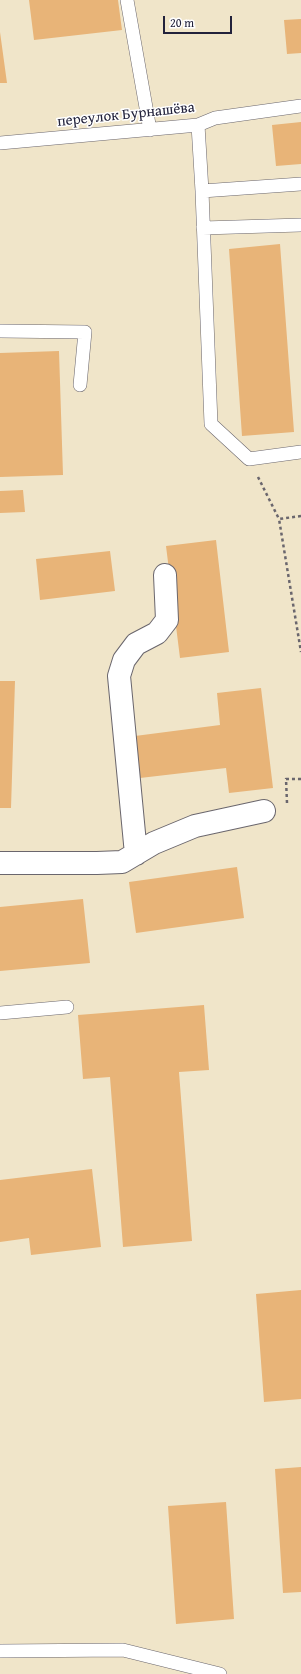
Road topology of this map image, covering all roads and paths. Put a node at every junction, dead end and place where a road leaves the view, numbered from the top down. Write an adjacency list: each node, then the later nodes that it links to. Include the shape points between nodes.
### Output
1 (127, 0): 4 (lane)
2 (301, 106): 3 (lane, переулок Бурнашёва, via 215,118)
3 (198, 125): 4 (lane, переулок Бурнашёва); 7 (lane)
4 (150, 130): 5 (lane, переулок Бурнашёва)
5 (0, 143)
6 (301, 184): 7 (lane)
7 (202, 191): 9 (lane)
8 (301, 224): 9 (lane)
9 (203, 228): 13 (lane, via 211,424)
10 (0, 332): 11 (lane, via 84,332)
11 (80, 385)
12 (301, 452): 13 (lane)
13 (249, 459): 15 (path)
14 (301, 516): 15 (path)
15 (279, 519): 17 (path)
16 (165, 575): 20 (street, via 167,620 157,633 136,644 124,660 119,676)
17 (301, 652)
18 (301, 779): 19 (path, via 286,779 287,810)
19 (264, 811): 20 (street, via 195,826)
20 (136, 854): 21 (street, via 122,862)
21 (0, 863)
22 (68, 1007): 23 (lane)
23 (0, 1013)
24 (0, 1651): 25 (lane, via 123,1650)
25 (220, 1674)

